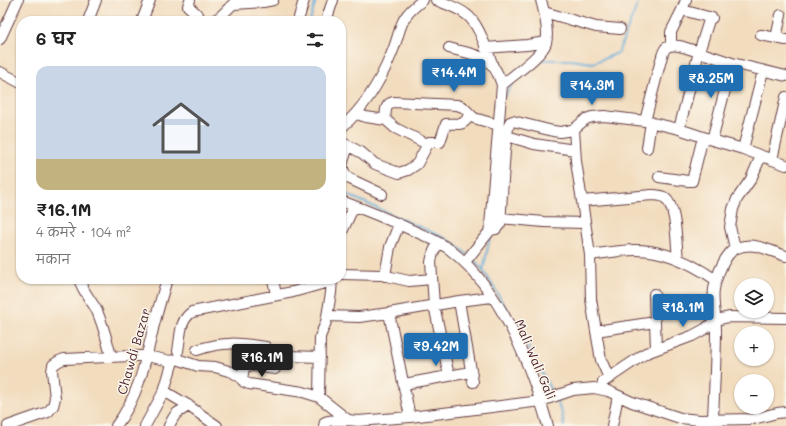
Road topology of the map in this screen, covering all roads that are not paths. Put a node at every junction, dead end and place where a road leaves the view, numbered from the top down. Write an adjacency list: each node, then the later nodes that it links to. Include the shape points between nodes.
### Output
1 (18, 0): 24 (street)
2 (96, 0): 16 (street)
3 (150, 0): 17 (street)
4 (190, 0): 18 (street, via 188,6)
5 (304, 0): 20 (street)
6 (333, 0): 21 (street)
7 (423, 0): 39 (street, via 405,16 384,71)
8 (436, 0): 29 (street, via 471,18)
9 (541, 0): 14 (street)
10 (686, 0): 13 (street)
11 (267, 1): 12 (street)
12 (235, 2): 19 (street)
13 (682, 10): 27 (street, via 671,32); 30 (street, via 711,17)
14 (544, 12): 22 (street, via 596,27); 26 (street)
15 (780, 14): 25 (street)
16 (90, 16)
17 (144, 16)
18 (198, 16)
19 (221, 16)
20 (299, 16)
21 (328, 16)
22 (620, 29)
23 (761, 35): 25 (street)
24 (0, 39)
25 (781, 39)
26 (546, 42): 29 (street); 37 (street, via 536,56)
27 (671, 46): 30 (street); 42 (street, via 665,49 662,56)
28 (449, 48): 31 (street)
29 (485, 48): 31 (street)
30 (699, 52): 32 (street); 46 (street)
31 (492, 63): 37 (street)
32 (732, 63): 33 (street); 48 (street)
33 (763, 71): 35 (street); 52 (street)
34 (0, 72): 36 (street)
35 (786, 76)
36 (16, 80)
37 (502, 85): 44 (street)
38 (786, 97): 56 (street)
39 (357, 114): 41 (street); 43 (street)
40 (470, 115): 41 (street, via 457,104 393,102 389,103 386,109); 44 (street); 49 (street, via 461,125 446,124 440,142)
41 (386, 120): 49 (street)
42 (648, 122): 45 (street, via 604,116 592,117); 46 (street); 51 (street)
43 (346, 124)
44 (498, 125): 53 (street)
45 (574, 129): 47 (street, via 567,132 553,131 513,121 509,125); 54 (street)
46 (678, 129): 48 (street)
47 (507, 136): 53 (street); 54 (street, via 534,144)
48 (707, 139): 52 (street); 59 (street, via 692,180 688,182)
49 (427, 144): 50 (street, via 417,164 399,173 375,164 362,153)
50 (346, 145)
51 (647, 148)
52 (743, 149): 55 (street)
53 (500, 150): 64 (street); 68 (street, via 490,226)
54 (575, 150): 61 (street)
55 (761, 156): 56 (street); 70 (street, via 751,180 733,209 730,227)
56 (772, 160): 57 (street)
57 (786, 165)
58 (346, 175): 60 (street)
59 (659, 177)
60 (382, 194)
61 (582, 201): 66 (street); 73 (street, via 652,195 665,198 674,221)
62 (346, 203): 63 (street, Mali Wali Gali)
63 (354, 206): 65 (street); 67 (street, Mali Wali Gali)
64 (500, 218): 66 (street); 68 (street, via 500,224)
65 (346, 223)
66 (586, 223): 71 (street)
67 (400, 224): 69 (street, Mali Wali Gali); 76 (street, via 390,247)
68 (492, 230): 74 (street)
69 (438, 243): 74 (street, Mali Wali Gali); 77 (street, via 431,262)
70 (735, 248): 72 (street, via 756,245); 78 (street, via 730,252)
71 (590, 255): 73 (street, via 635,250); 94 (street, via 591,299)
72 (786, 256)
73 (678, 259): 78 (street)
74 (467, 260): 86 (street, Mali Wali Gali)
75 (346, 274): 76 (street)
76 (385, 276): 77 (street, via 409,281)
77 (432, 279): 88 (street)
78 (716, 280): 92 (street)
79 (80, 284): 98 (street, via 102,322)
80 (166, 284): 99 (street, Chawdi Bazar)
81 (274, 284): 85 (street)
82 (317, 284): 85 (street)
83 (331, 284): 90 (street)
84 (654, 294): 93 (street)
85 (276, 295): 101 (street, via 192,312 183,321)
86 (492, 297): 87 (street); 113 (street, Mali Wali Gali, via 517,339)
87 (459, 301): 88 (street); 105 (street, via 472,377)
88 (434, 305): 89 (street); 105 (street)
89 (390, 313): 90 (street, via 359,317); 108 (street)
90 (327, 316): 102 (street, via 320,337)
91 (786, 318): 92 (street, via 729,317)
92 (716, 320): 96 (street, via 692,336); 118 (street)
93 (655, 322): 94 (street); 96 (street)
94 (596, 331): 106 (street, via 601,360)
95 (266, 347): 97 (street, via 222,343)
96 (656, 349): 106 (street)
97 (196, 350): 101 (street, via 183,348); 103 (street, via 199,355)
98 (112, 356): 99 (street); 121 (street, via 58,361 53,365 52,371 56,398 53,406 48,412)
99 (147, 356): 101 (street); 122 (street, Chawdi Bazar, via 131,404)
100 (289, 356): 102 (street)
101 (176, 357): 103 (street); 110 (street)
102 (320, 357): 112 (street)
103 (198, 366): 107 (street, via 232,372)
104 (275, 369): 107 (street, via 246,365)
105 (449, 376): 108 (street)
106 (609, 378): 109 (street)
107 (242, 380): 112 (street, via 249,384)
108 (404, 384): 116 (street)
109 (594, 388): 111 (street); 113 (street, via 573,390)
110 (164, 391): 114 (street); 123 (street)
111 (618, 396): 119 (street); 128 (street)
112 (319, 397): 117 (street)
113 (541, 401): 116 (street); 127 (street, Mali Wali Gali)
114 (188, 405): 124 (street, via 175,415); 125 (street)
115 (786, 412): 120 (street, via 777,412)
116 (410, 416): 117 (street, via 366,421)
117 (348, 420): 126 (street, via 329,421 325,422)
118 (713, 420): 119 (street); 120 (street)
119 (680, 422)
120 (753, 422)
121 (8, 426)
122 (116, 426)
123 (145, 426)
124 (169, 426)
125 (217, 426)
126 (324, 426)
127 (548, 426)
128 (612, 426)

